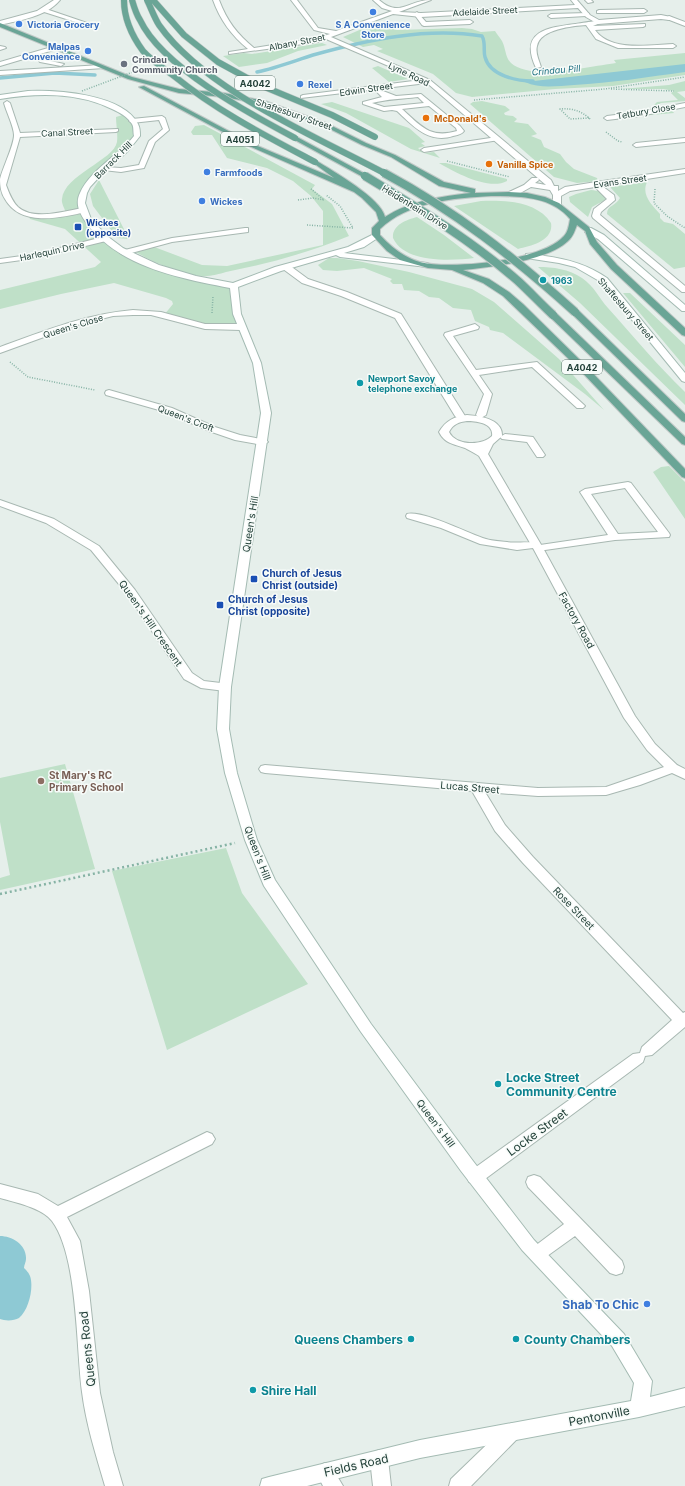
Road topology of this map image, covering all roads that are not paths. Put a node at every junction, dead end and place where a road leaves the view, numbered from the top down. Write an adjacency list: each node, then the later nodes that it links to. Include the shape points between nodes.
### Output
1 (57, 0): 13 (street, via 52,6)
2 (124, 0): 67 (main road, bridge, via 126,14 136,41 153,60 187,88 210,104 315,162)
3 (132, 0): 103 (main road, Heidenheim Drive / A4042, bridge, via 135,12 156,44 198,80 247,113 365,176 439,222 518,282)
4 (147, 0): 100 (main road, Heidenheim Drive / A4042, bridge, via 163,31 208,72 251,102 405,185 453,213 485,236 575,312)
5 (153, 0): 59 (main road, A4042, bridge, via 184,35 218,62 260,85 332,115 375,137)
6 (216, 0): 34 (street, via 218,8 236,36)
7 (294, 0): 30 (street, via 316,29)
8 (376, 0): 14 (street, via 384,7)
9 (428, 0): 14 (street, Albany Street)
10 (574, 0): 12 (street)
11 (640, 5): 15 (street)
12 (579, 6): 18 (street, Adelaide Street); 19 (street)
13 (42, 10): 25 (street); 26 (street)
14 (397, 11): 17 (street, Albany Street)
15 (644, 11): 16 (street); 22 (street)
16 (599, 12)
17 (391, 13): 18 (street, Adelaide Street); 30 (street, Albany Street)
18 (417, 14): 24 (street, via 424,24)
19 (586, 14): 20 (street); 27 (street)
20 (551, 16)
21 (685, 16): 23 (street)
22 (649, 18): 23 (street); 27 (street)
23 (668, 18): 28 (street)
24 (470, 22)
25 (0, 24): 33 (main road, A4051)
26 (87, 24)
27 (594, 24): 29 (street); 32 (street, via 598,38 620,47); 38 (street, via 566,25 542,35 535,42 533,52)
28 (685, 24)
29 (643, 25)
30 (336, 34): 31 (street, Albany Street)
31 (326, 37): 34 (street, Albany Street); 42 (street, Lyne Road)
32 (673, 46)
33 (55, 48): 36 (street); 37 (main road, A4051)
34 (253, 50): 35 (street, Albany Street)
35 (231, 53)
36 (16, 64): 39 (street); 39 (street); 39 (street); 39 (street)
37 (102, 67): 39 (street); 41 (main road, A4051)
38 (538, 67)
39 (77, 68): 40 (street)
40 (0, 73)
41 (130, 78): 59 (main road, Shaftesbury Street / A4051, via 179,91 263,102 324,124); 67 (main road, A4051, via 142,87 251,145)
42 (428, 81): 43 (street, Edwin Street); 55 (street, Lyne Road)
43 (376, 88): 44 (street); 46 (street, Edwin Street)
44 (382, 93): 48 (street, via 396,98 420,95); 50 (street, via 386,98 365,103 384,109)
45 (0, 97): 52 (street, via 25,93 59,93 87,98 126,114)
46 (303, 97)
47 (7, 103): 54 (street)
48 (430, 104): 50 (street); 50 (street, via 458,127 460,132 440,137 427,135)
49 (685, 105): 51 (street, Tetbury Close)
50 (395, 108)
51 (607, 118)
52 (132, 121): 60 (street, Barrack Hill, via 136,125 137,136 128,149); 60 (street, via 162,118 166,130 152,141 142,167)
53 (116, 130): 54 (street, Canal Street)
54 (18, 135): 64 (street)
55 (497, 139): 58 (street); 62 (street, Lyne Road)
56 (685, 140): 57 (street)
57 (636, 145)
58 (424, 150)
59 (393, 156): 69 (main road, Shaftesbury Street / A4051, via 442,184)
60 (105, 169): 73 (street, Barrack Hill, via 85,191 81,199)
61 (685, 171): 63 (street, Evans Street)
62 (538, 173): 65 (street); 66 (street, Lyne Road)
63 (596, 184): 68 (street, Evans Street); 88 (street, via 611,196 611,200 597,211 596,216)
64 (1, 185): 73 (street, via 13,206 20,212 52,215)
65 (530, 185): 66 (street); 70 (street)
66 (552, 188): 68 (street); 71 (street, Lyne Road)
67 (356, 190): 75 (main road, Heidenheim Drive, via 380,211)
68 (568, 190): 71 (street, Evans Street)
69 (483, 193): 70 (main road); 75 (main road, via 436,201)
70 (512, 194): 72 (main road)
71 (557, 195): 72 (street)
72 (557, 205): 74 (main road)
73 (83, 210): 79 (street)
74 (574, 219): 77 (main road); 82 (main road, A4042, via 566,239)
75 (382, 220): 78 (main road, via 376,228)
76 (245, 230): 80 (street, via 172,240)
77 (588, 230): 89 (street, via 601,237); 92 (main road, via 591,239 616,268)
78 (376, 235): 81 (street, via 361,245); 84 (main road, A4042, via 394,253 406,260)
79 (103, 239): 80 (street); 83 (street, Harlequin Drive, via 36,256)
80 (124, 253): 87 (street, via 173,273)
81 (332, 254): 84 (street); 85 (street)
82 (529, 256): 86 (main road, A4042); 95 (street, Shaftesbury Street, via 579,265 598,275)
83 (0, 261)
84 (430, 266): 86 (main road, A4042)
85 (286, 267): 87 (street); 99 (street, via 305,281 398,316)
86 (448, 268): 107 (main road, A4042, via 486,281 520,306)
87 (234, 286): 90 (street, Queen's Hill)
88 (685, 290)
89 (685, 309)
90 (241, 327): 93 (street, Queen's Close, via 212,328 150,312 130,312 88,320); 102 (street, Queen's Hill, via 257,363 266,413)
91 (475, 327): 94 (street, via 448,336)
92 (685, 333)
93 (0, 350)
94 (473, 372): 97 (street, via 534,364); 98 (street, via 488,394)
95 (685, 379)
96 (109, 393): 102 (street, Queen's Croft, via 169,410 238,438)
97 (580, 406)
98 (476, 417): 99 (street); 101 (street, via 488,422)
99 (458, 418): 104 (street, via 446,427 444,432 450,440)
100 (685, 419)
101 (493, 437): 104 (street, via 474,446); 105 (street); 106 (street, via 530,439)
102 (263, 442): 112 (street, Queen's Hill)
103 (685, 442)
104 (465, 445): 105 (street)
105 (483, 454): 111 (street, Factory Road)
106 (540, 454)
107 (685, 475)
108 (0, 502): 112 (street, Queen's Hill Crescent, via 50,521 95,548 136,599 188,676 201,684)
109 (411, 516): 111 (street, via 484,542)
110 (615, 537): 110 (street, via 593,505 585,492 628,485 665,536); 111 (street)
111 (536, 547): 113 (street, Factory Road, via 630,718 651,746)
112 (225, 687): 119 (street, Queen's Hill, via 224,729 231,773 251,840 268,882 370,1033)
113 (673, 768): 115 (street, Factory Road); 116 (street, Lucas Street, via 606,791 538,792)
114 (265, 770): 116 (street, Lucas Street, via 396,779)
115 (685, 775)
116 (477, 788): 117 (street, Rose Street, via 509,839)
117 (683, 1019): 119 (street, Locke Street, via 642,1054)
118 (207, 1139): 122 (street)
119 (475, 1177): 124 (street, Queen's Hill)
120 (534, 1182): 123 (street)
121 (0, 1191): 122 (street, via 32,1199)
122 (58, 1214): 132 (street, Queens Road, via 72,1241 91,1393)
123 (576, 1224): 124 (street); 125 (street)
124 (537, 1254): 127 (street, Queen's Hill, via 618,1340 644,1381)
125 (616, 1267)
126 (685, 1397): 127 (street, Pentonville)
127 (639, 1408): 128 (street, Pentonville)
128 (512, 1432): 129 (street, Pentonville); 135 (street)
129 (420, 1449): 130 (street, Fields Road)
130 (379, 1459): 131 (street, Fields Road); 134 (street)
131 (329, 1479): 133 (street, Fields Road)
132 (114, 1486)
133 (269, 1486)
134 (382, 1486)
135 (458, 1486)

